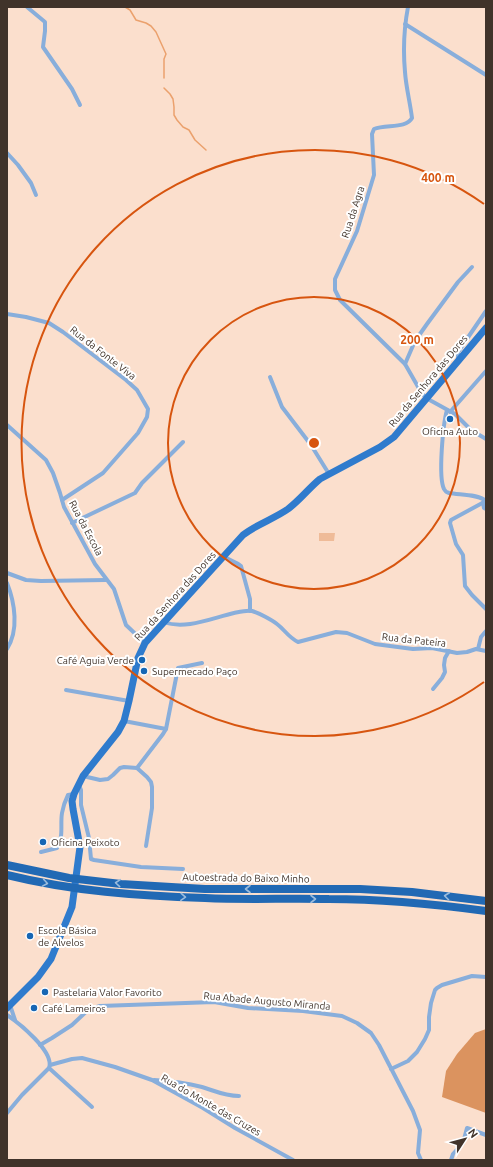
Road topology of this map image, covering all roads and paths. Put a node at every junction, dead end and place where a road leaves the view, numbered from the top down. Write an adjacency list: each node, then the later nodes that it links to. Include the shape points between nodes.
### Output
1 (26, 7): 5 (street, via 45,22 43,47)
2 (408, 7): 3 (street)
3 (405, 24): 4 (street); 13 (street, Rua da Agra, via 405,72 412,118 405,124 374,129 374,175 357,231 335,279 335,290 340,300)
4 (486, 75)
5 (80, 105)
6 (7, 153): 7 (street, via 31,183)
7 (36, 195)
8 (472, 267): 13 (street, via 427,324)
9 (486, 311): 12 (street, via 458,352)
10 (7, 314): 22 (street, Rua da Fonte Viva, via 49,323 63,332 126,380 137,390 148,408 147,417 138,433 107,469)
11 (486, 328): 12 (main road, Rua da Senhora das Dores)
12 (458, 360): 16 (main road, Rua da Senhora das Dores)
13 (405, 364): 16 (street, Rua da Agra)
14 (486, 371): 17 (street)
15 (270, 377): 21 (street, via 282,407)
16 (426, 398): 17 (street); 21 (main road, Rua da Senhora das Dores, via 394,437)
17 (449, 411): 19 (street); 23 (street, via 445,418 442,459 441,479 444,489 449,493 478,496)
18 (7, 425): 22 (street, Rua da Escola, via 46,460)
19 (486, 439)
20 (183, 442): 25 (street, via 135,493)
21 (328, 474): 26 (main road, Rua da Senhora das Dores, via 290,508 243,535)
22 (62, 500): 25 (street, Rua da Escola)
23 (485, 502): 24 (street); 30 (street, via 451,520 450,523 462,555 465,586)
24 (486, 509)
25 (72, 523): 28 (street, Rua da Escola)
26 (224, 556): 31 (street, via 241,566 250,599); 32 (main road, Rua da Senhora das Dores)
27 (7, 573): 28 (street, via 26,580)
28 (106, 580): 34 (street, Rua da Escola, via 114,589 126,625)
29 (7, 583): 35 (street, via 13,600 15,625)
30 (486, 609)
31 (250, 611): 32 (street, via 193,624 172,625); 37 (street, Rua da Pateira, via 278,624 298,642 336,632 347,633 375,644)
32 (164, 622): 34 (main road, Rua da Senhora das Dores)
33 (486, 631): 36 (street, via 481,637)
34 (145, 642): 42 (main road, Rua da Senhora das Dores, via 138,658)
35 (7, 649)
36 (478, 650): 37 (street, Rua da Pateira, via 457,653); 38 (street, Rua da Pateira)
37 (449, 651): 40 (street, via 445,658 445,672)
38 (486, 651)
39 (202, 663): 44 (street, via 178,668)
40 (433, 688)
41 (66, 690): 42 (street)
42 (130, 701): 43 (main road, Rua da Senhora das Dores)
43 (124, 721): 44 (street); 46 (main road, Rua da Senhora das Dores)
44 (166, 729): 45 (street)
45 (137, 768): 46 (street, via 120,768 108,779); 49 (street, via 151,782 152,787 152,808)
46 (83, 776): 47 (main road, Rua da Senhora das Dores)
47 (78, 783): 48 (main road, Rua da Senhora das Dores); 52 (street, via 92,859 132,866)
48 (74, 794): 50 (street, via 68,795 64,802 61,842 57,848); 57 (main road, Rua da Senhora das Dores, via 72,801 80,847 72,907 50,959 38,977)
49 (146, 846)
50 (41, 852)
51 (7, 865): 54 (highway, Autoestrada do Baixo Minho, one-way to 51, via 412,892 205,889 121,884 69,878)
52 (183, 869)
53 (7, 875): 55 (highway, Autoestrada do Baixo Minho, one-way to 55, via 68,888 118,894 422,903)
54 (486, 901)
55 (486, 911)
56 (486, 978): 62 (street, via 472,976 437,988 431,1003 429,1030 418,1052 408,1061)
57 (8, 1006): 59 (street)
58 (7, 1015): 59 (street)
59 (16, 1020): 60 (street)
60 (40, 1045): 61 (street, via 50,1059); 62 (street, Rua Abade Augusto Miranda, via 72,1025 88,1010 100,1006 214,1002 248,1008 342,1016 371,1033)
61 (50, 1066): 63 (street, Rua do Monte das Cruzes, via 72,1058 82,1058); 65 (street); 66 (street)
62 (391, 1069): 69 (street, Rua Abade Augusto Miranda, via 420,1130 418,1152)
63 (152, 1080): 64 (street, via 187,1084 228,1096); 68 (street, Rua do Monte das Cruzes)
64 (239, 1096)
65 (92, 1107)
66 (7, 1113)
67 (486, 1135): 70 (street, via 467,1128 463,1143)
68 (292, 1160)
69 (421, 1160)
70 (451, 1160)

